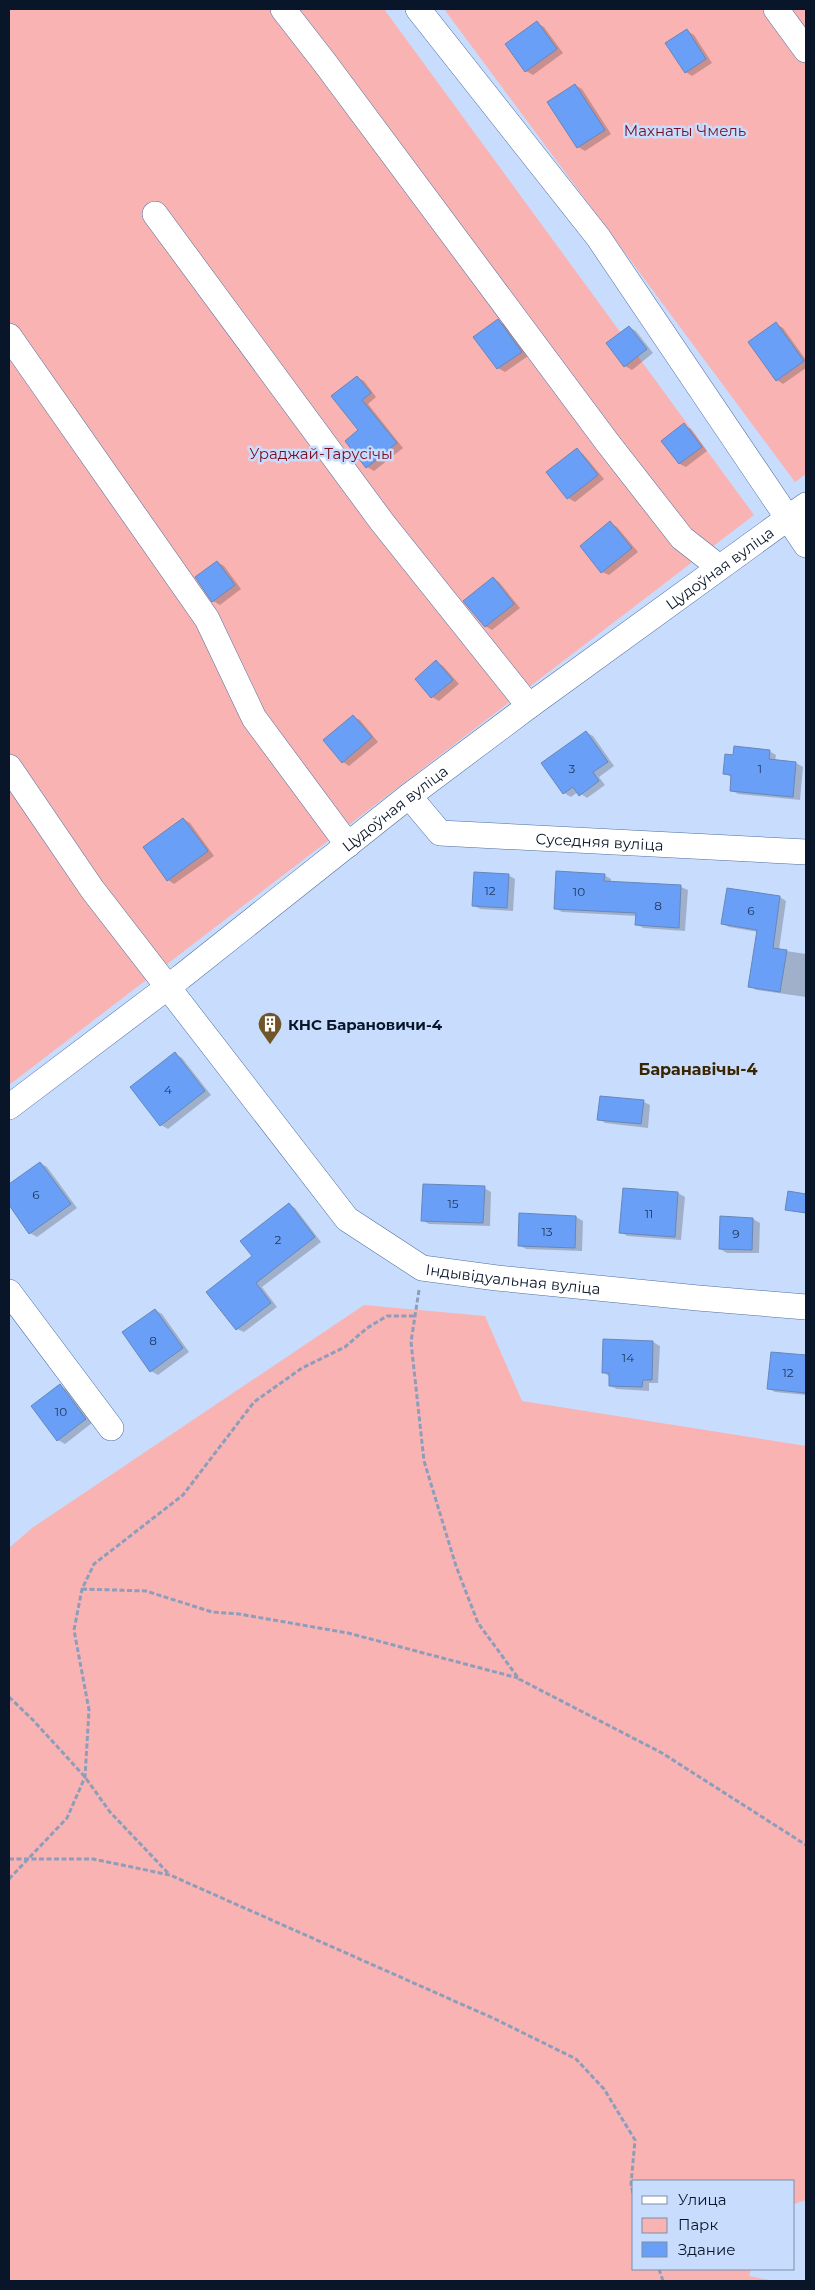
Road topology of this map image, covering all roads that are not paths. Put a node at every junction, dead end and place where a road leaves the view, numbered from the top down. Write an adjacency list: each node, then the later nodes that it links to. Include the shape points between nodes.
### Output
1 (283, 9): 9 (street, via 682,538)
2 (418, 9): 7 (street, via 598,237)
3 (776, 9): 4 (street)
4 (806, 50)
5 (155, 214): 10 (street, via 382,522)
6 (9, 336): 13 (street, via 207,619 254,718)
7 (797, 512): 8 (street); 9 (street, Цудоўная вуліца)
8 (806, 545)
9 (719, 567): 10 (street, Цудоўная вуліца)
10 (529, 706): 12 (street, Цудоўная вуліца)
11 (9, 767): 15 (street, Індывідуальная вуліца, via 92,889)
12 (409, 796): 13 (street, Цудоўная вуліца); 14 (street, Суседняя вуліца, via 440,833)
13 (348, 845): 15 (street, Цудоўная вуліца)
14 (806, 852)
15 (168, 986): 16 (street, Цудоўная вуліца); 18 (street, Індывідуальная вуліца, via 348,1219 422,1268)
16 (9, 1108)
17 (9, 1292): 19 (street)
18 (806, 1307)
19 (111, 1428)

